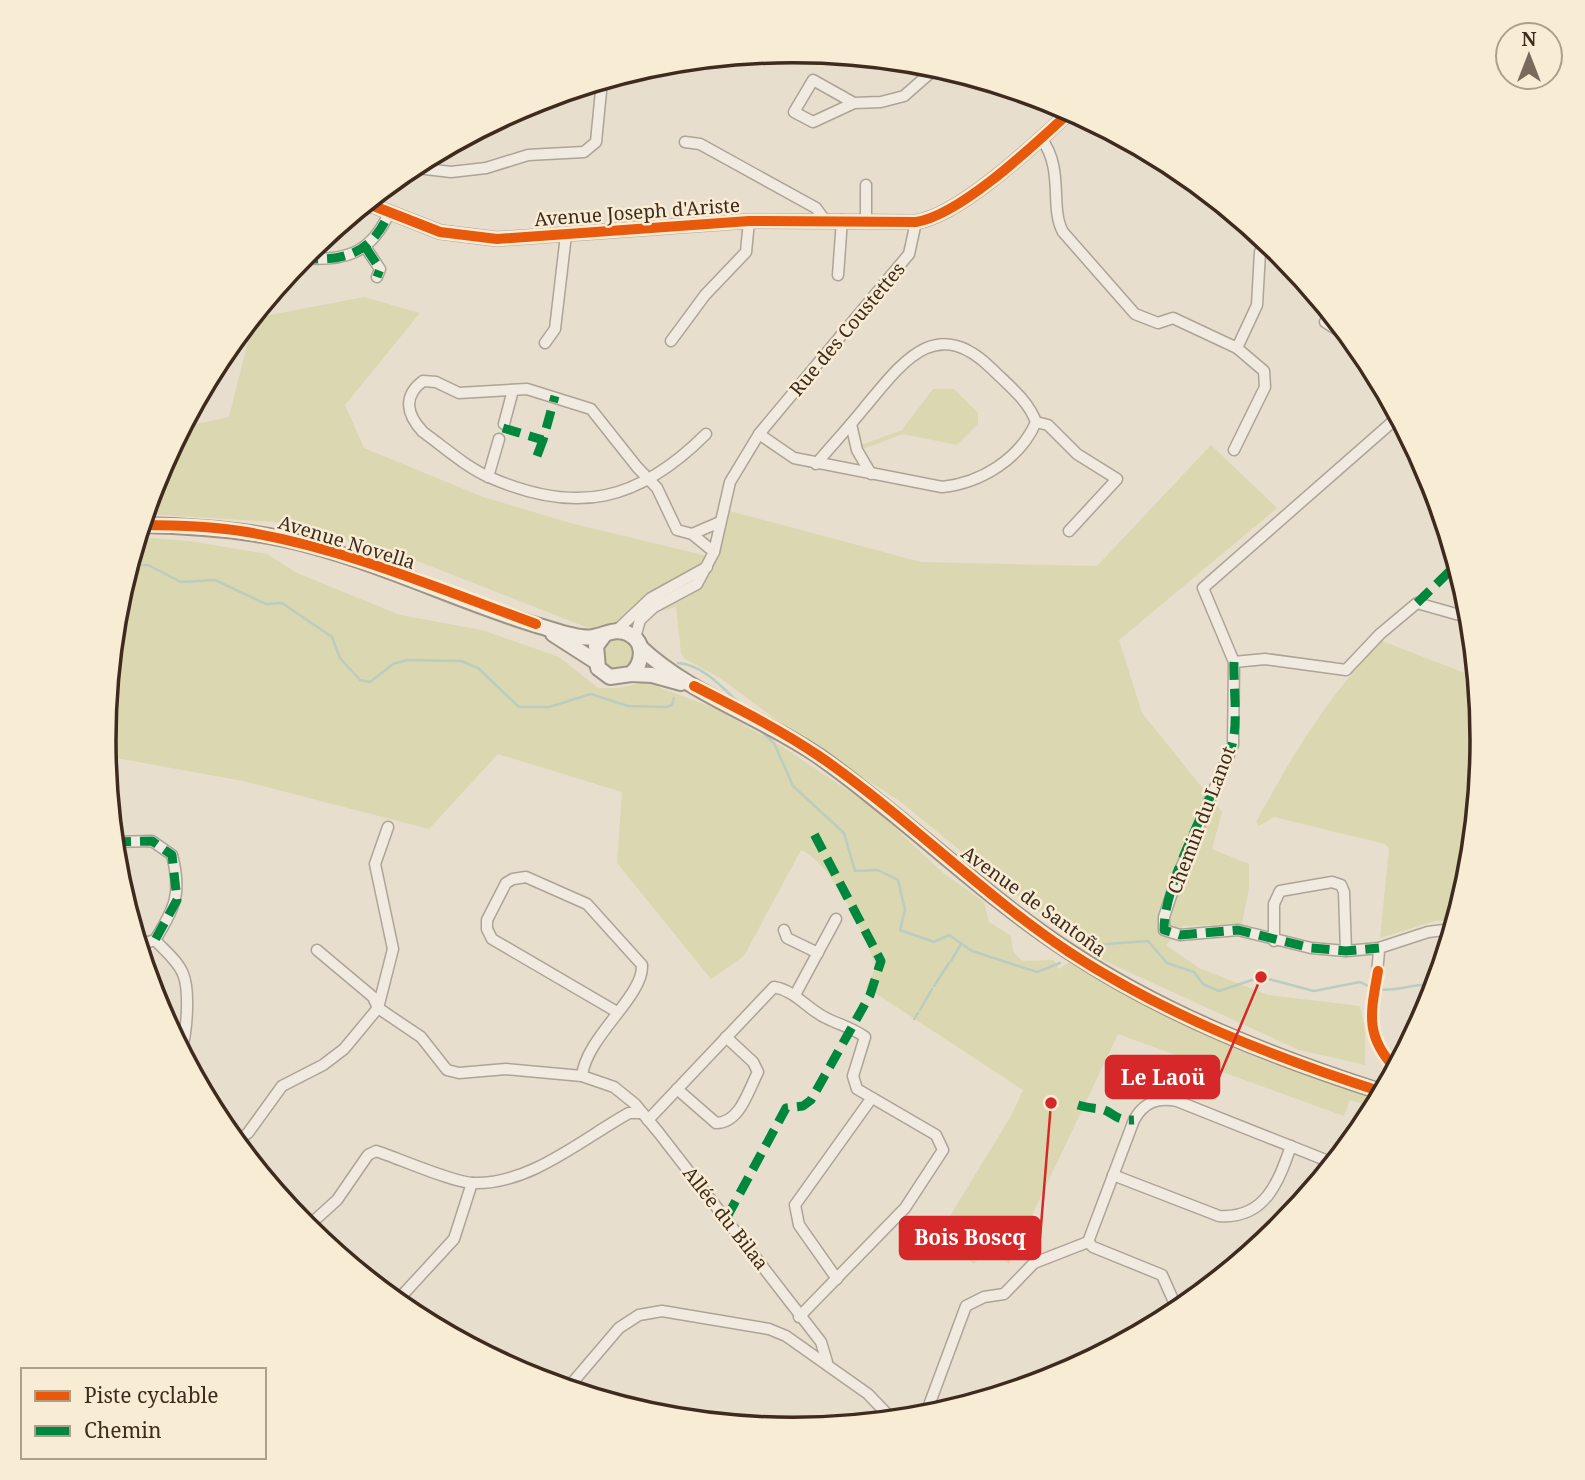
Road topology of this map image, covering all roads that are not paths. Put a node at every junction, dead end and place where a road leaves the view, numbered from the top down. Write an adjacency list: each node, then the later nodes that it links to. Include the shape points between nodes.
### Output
1 (926, 76): 3 (street, via 904,96)
2 (601, 91): 7 (street, via 596,142 584,152 528,155 486,169)
3 (854, 103): 3 (street, via 813,80 794,111 813,122)
4 (1062, 119): 5 (street)
5 (1041, 138): 15 (street, via 961,202 939,216); 24 (street, via 1057,181 1058,224 1135,314 1158,323 1173,318)
6 (685, 142): 11 (street, via 699,144 809,204)
7 (429, 169)
8 (866, 185): 14 (street)
9 (375, 207): 10 (street, Avenue Joseph d'Ariste)
10 (389, 213): 16 (street, Avenue Joseph d'Ariste, via 468,237); 17 (street, via 378,237)
11 (824, 219): 12 (street, Avenue Joseph d'Ariste); 13 (street, Avenue Joseph d'Ariste)
12 (842, 220): 14 (street, Avenue Joseph d'Ariste); 20 (street)
13 (749, 221): 16 (street, Avenue Joseph d'Ariste); 22 (street, via 746,252 705,295)
14 (866, 221): 15 (street, Avenue Joseph d'Ariste)
15 (916, 222): 31 (street, Rue des Coustettes, via 909,254)
16 (566, 236): 23 (street, via 555,329)
17 (366, 248): 19 (street); 21 (street, via 380,269)
18 (1261, 251): 24 (street, via 1257,305)
19 (317, 258)
20 (838, 275)
21 (377, 277)
22 (671, 341)
23 (545, 342)
24 (1237, 348): 33 (street, via 1267,378)
25 (513, 390): 27 (street); 36 (street, via 459,393 423,381 411,389 407,404 414,422); 37 (street, via 527,389 591,409)
26 (1036, 422): 28 (street, via 1031,408 975,352 950,345 927,347 904,359); 35 (street, via 1001,464 984,477 961,485 942,488); 40 (street, via 1048,425 1077,454 1117,479)
27 (504, 424)
28 (851, 424): 34 (street); 35 (street, via 857,450)
29 (1391, 424): 49 (street, Chemin du Lanot, via 1203,588)
30 (706, 434): 37 (street, via 680,461)
31 (759, 434): 34 (street, via 794,458); 38 (street, Rue des Coustettes, via 730,482)
32 (499, 439): 36 (street)
33 (1234, 450)
34 (816, 464): 35 (street)
35 (871, 474)
36 (488, 477): 37 (street, via 560,499 617,494)
37 (648, 479): 41 (street, via 677,530)
38 (720, 522): 41 (street); 42 (street, Rue des Coustettes)
39 (150, 526): 45 (main road, Avenue Novella, via 245,531 285,539)
40 (1069, 531)
41 (692, 534): 42 (street)
42 (713, 552): 43 (street, Rue des Coustettes)
43 (707, 567): 46 (street, via 651,598); 47 (street, Rue des Coustettes, via 697,584 654,607 640,620)
44 (1457, 614): 49 (street, via 1417,603 1346,670 1265,659)
45 (536, 624): 46 (main road, Avenue Novella, via 589,638); 48 (main road, Avenue Novella)
46 (611, 632): 47 (main road); 48 (main road, via 596,646)
47 (638, 642): 50 (main road, via 640,662); 51 (main road, Avenue de Santoña, via 657,663)
48 (595, 661): 50 (main road, via 610,677)
49 (1234, 662): 58 (street, Chemin du Lanot, via 1233,745 1177,878 1164,930 1180,935 1238,930)
50 (631, 674): 51 (main road, Avenue de Santoña)
51 (694, 687): 72 (main road, Avenue de Santoña, via 819,756 1007,906 1115,980 1225,1036)
52 (388, 827): 65 (street, via 375,864 393,949)
53 (123, 842): 57 (street, via 152,841 172,855 177,900)
54 (835, 919): 63 (street)
55 (784, 930): 63 (street, via 787,938)
56 (1442, 930): 60 (street, Chemin du Lanot)
57 (155, 940): 59 (street); 68 (street, via 183,973)
58 (1273, 941): 62 (street, Chemin du Lanot); 62 (street, via 1274,904 1280,891 1332,882 1345,892)
59 (147, 942)
60 (1379, 948): 62 (street, Chemin du Lanot); 69 (street, via 1370,1025)
61 (317, 950): 65 (street, Allée du Bilaa, via 373,997)
62 (1346, 951)
63 (818, 953): 64 (street)
64 (795, 995): 67 (street, via 774,987); 73 (street, via 824,1017 865,1037 853,1076 857,1089)
65 (378, 1008): 70 (street, Allée du Bilaa, via 421,1037 447,1070 506,1069); 75 (street, via 344,1049 282,1086)
66 (617, 1012): 66 (street, via 642,974 637,959 587,904 526,877 506,883 487,920 492,939); 70 (street, via 586,1056)
67 (726, 1037): 71 (street); 71 (street, via 758,1072 734,1118 716,1123)
68 (185, 1039)
69 (1389, 1059)
70 (582, 1076): 74 (street, Allée du Bilaa, via 614,1087)
71 (677, 1089): 74 (street)
72 (1373, 1089)
73 (871, 1099): 82 (street, via 795,1205 799,1225); 82 (street, via 936,1135 943,1150 905,1208)
74 (644, 1116): 79 (street, via 629,1113 516,1177); 85 (street, Allée du Bilaa)
75 (244, 1136)
76 (1291, 1146): 77 (street); 78 (street, via 1275,1189 1266,1200 1231,1217); 78 (street, via 1167,1099 1147,1104 1134,1120)
77 (1324, 1159)
78 (1113, 1175): 81 (street)
79 (472, 1184): 80 (street, via 376,1151 368,1154 337,1200); 83 (street, via 454,1239)
80 (315, 1220)
81 (1088, 1242): 84 (street, via 1162,1275); 90 (street, via 1034,1263 1004,1294 966,1306)
82 (837, 1279): 85 (street)
83 (403, 1294)
84 (1173, 1300)
85 (799, 1317): 86 (street, Allée du Bilaa)
86 (807, 1328): 87 (street); 88 (street, Allée du Bilaa, via 821,1342)
87 (806, 1347): 88 (street); 89 (street, via 769,1329 662,1311 639,1315 619,1328)
88 (827, 1362): 91 (street)
89 (574, 1381)
90 (930, 1403)
91 (884, 1411)

